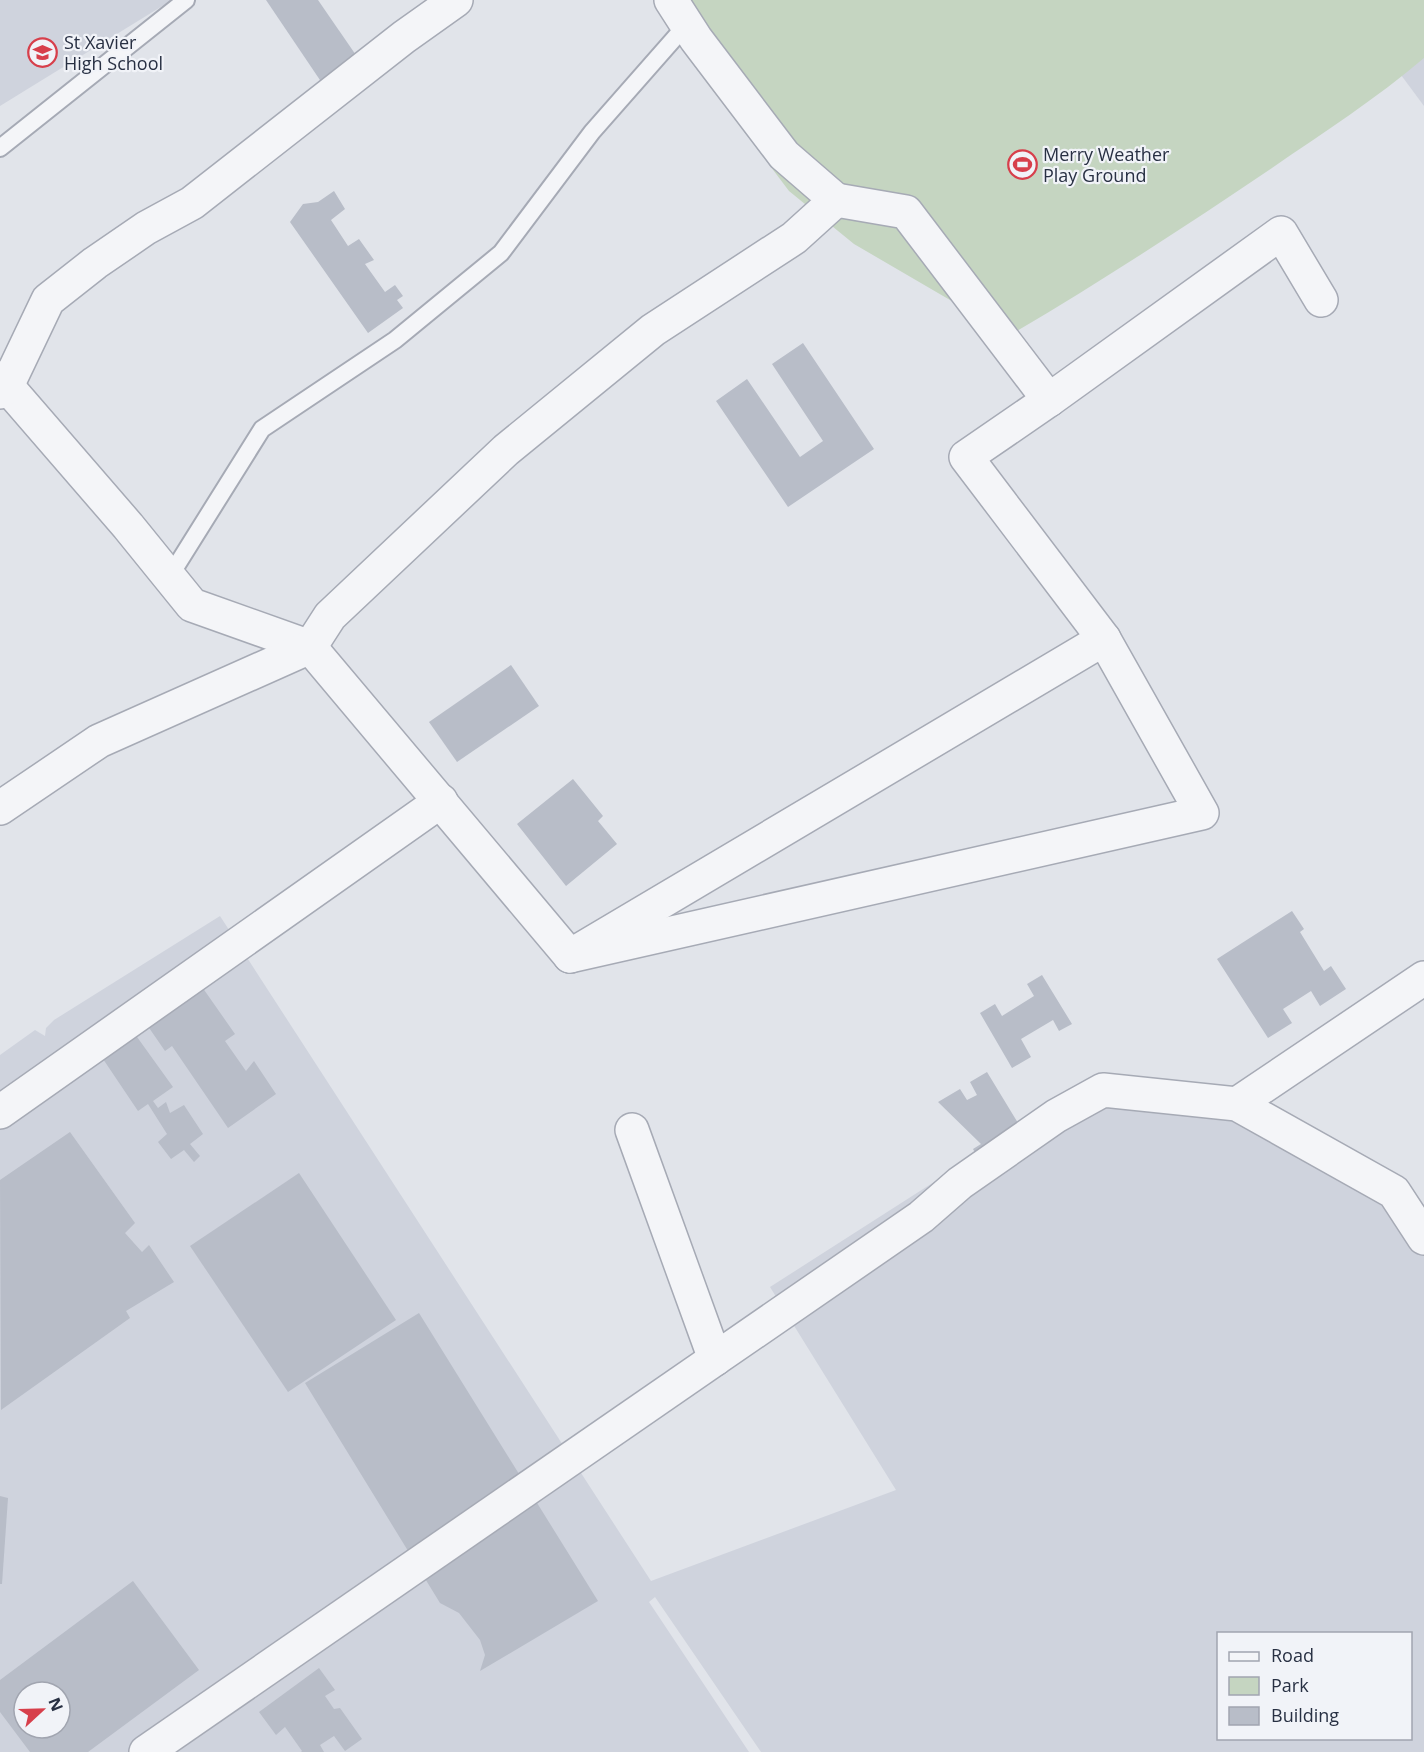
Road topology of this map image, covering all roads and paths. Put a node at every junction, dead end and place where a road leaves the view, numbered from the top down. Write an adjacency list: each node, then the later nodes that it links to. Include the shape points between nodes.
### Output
1 (186, 0): 4 (lane)
2 (456, 0): 7 (street, via 192,203 146,228 48,300)
3 (679, 12): 5 (street, via 784,155); 9 (lane, via 501,253 395,340 262,429)
4 (0, 148)
5 (836, 200): 8 (street, via 906,212); 11 (street, via 794,238 653,330 506,450 330,616)
6 (1321, 300): 8 (street, via 1281,233)
7 (2, 386): 9 (street)
8 (1049, 400): 10 (street, via 966,457)
9 (170, 576): 11 (street, via 192,605)
10 (1104, 639): 14 (street); 14 (street, via 1202,813)
11 (310, 647): 12 (street); 13 (street, via 99,741)
12 (441, 801): 14 (street); 17 (street)
13 (0, 808)
14 (570, 956)
15 (1424, 978): 16 (street)
16 (1237, 1104): 19 (street, via 1394,1192); 20 (street, via 1103,1090 1056,1116 960,1183 921,1217)
17 (0, 1112)
18 (632, 1130): 20 (street)
19 (1424, 1238)
20 (715, 1359): 21 (street)
21 (146, 1752)

